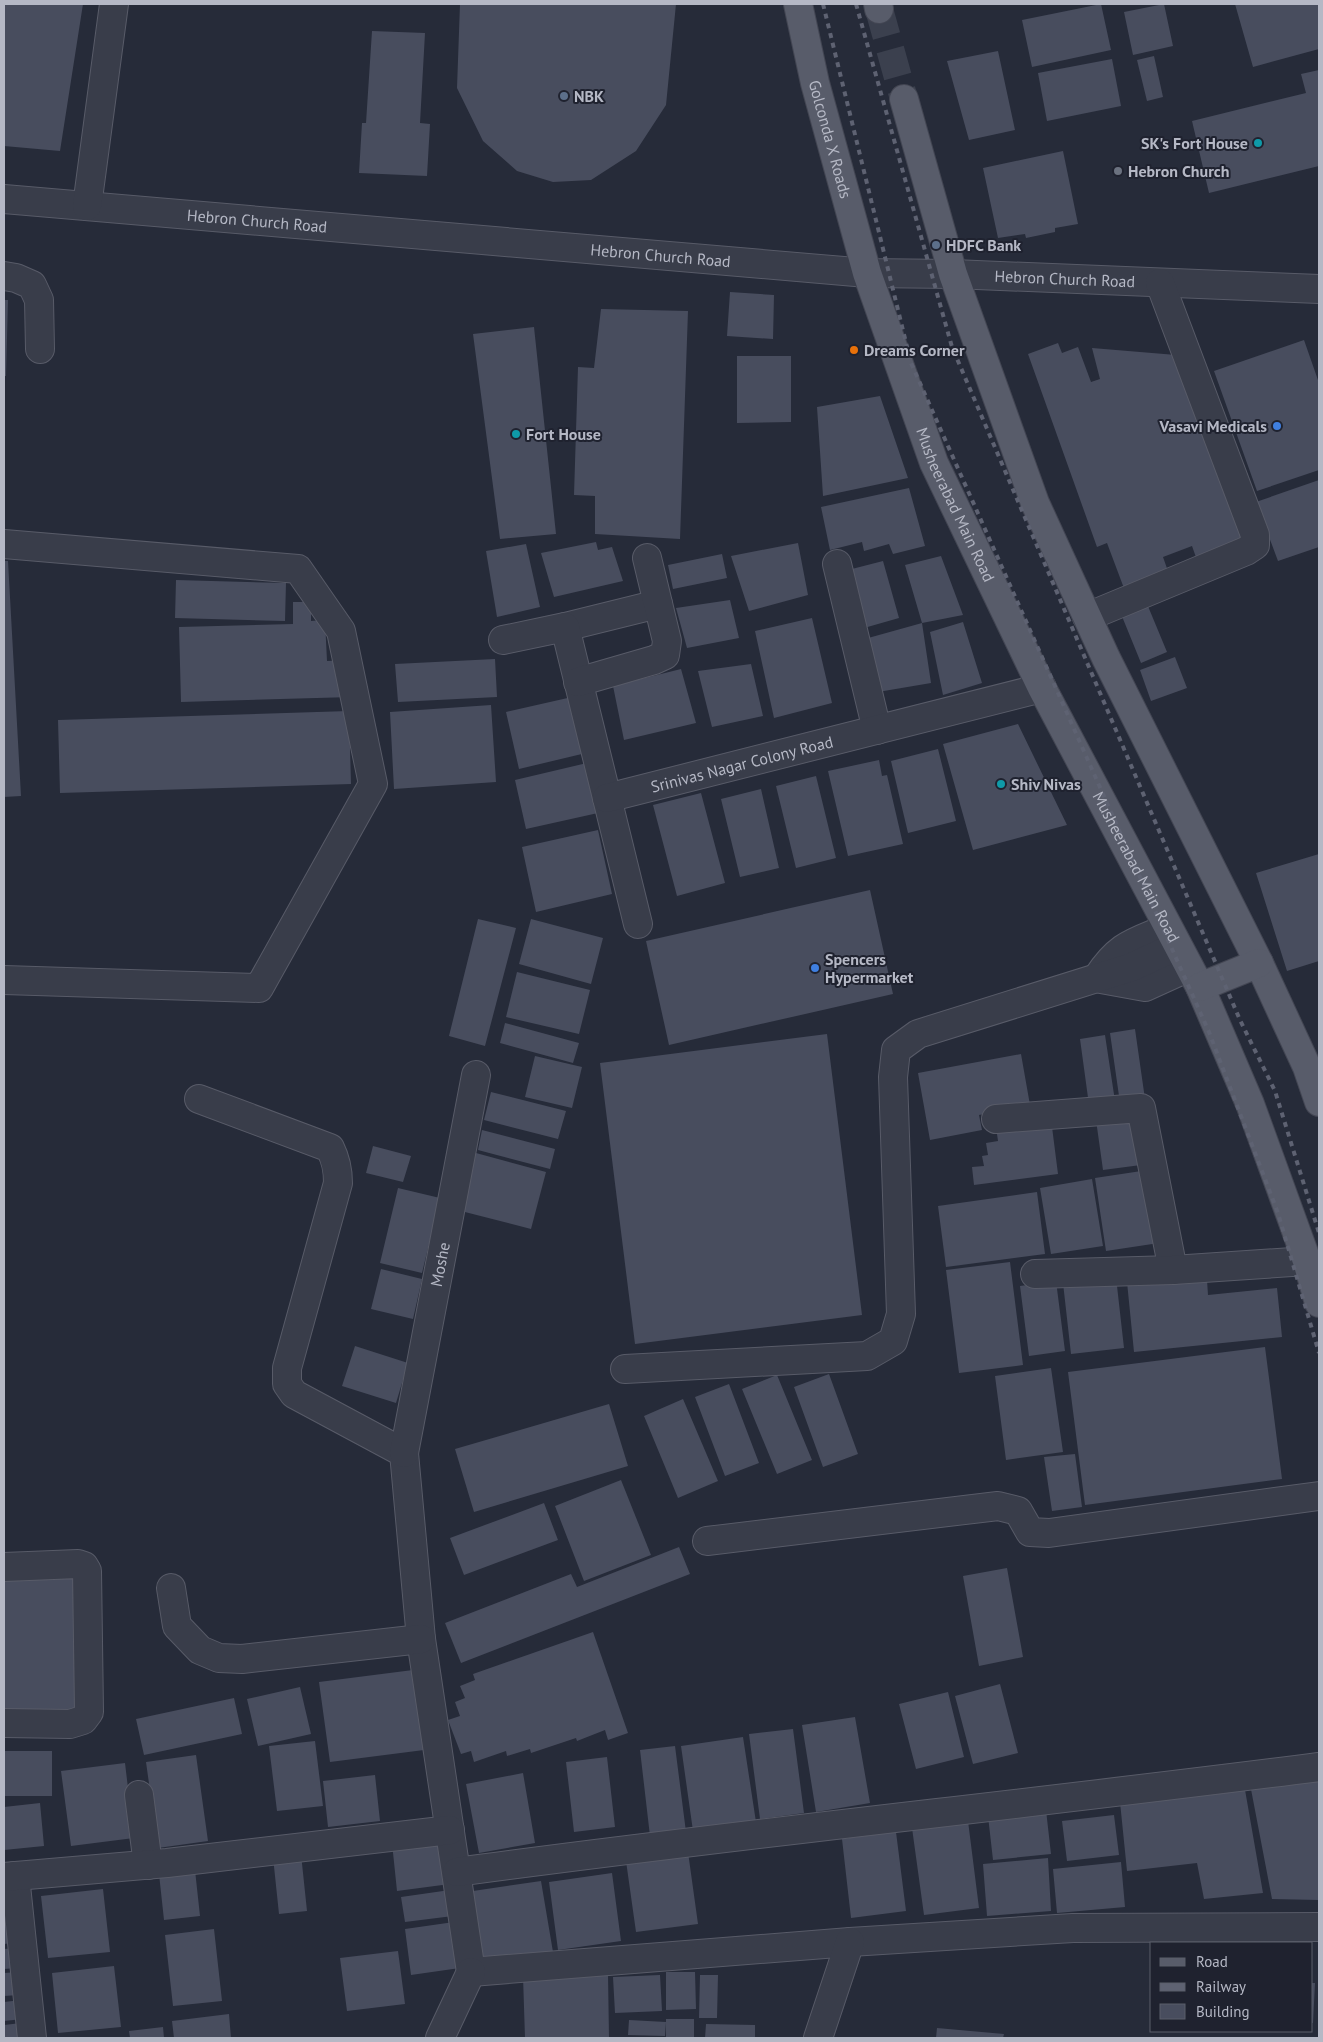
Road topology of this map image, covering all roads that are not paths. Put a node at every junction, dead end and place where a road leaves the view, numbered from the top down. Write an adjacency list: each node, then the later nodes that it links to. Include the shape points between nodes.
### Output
1 (114, 4): 5 (street)
2 (798, 4): 6 (main road, Golconda X Roads, via 815,83)
3 (904, 98): 7 (main road)
4 (4, 199): 5 (street, Hebron Church Road)
5 (87, 206): 6 (street, Hebron Church Road)
6 (867, 273): 7 (street, Hebron Church Road); 20 (main road, Musheerabad Main Road, via 934,463)
7 (953, 274): 9 (street, Hebron Church Road); 16 (main road, via 1036,503)
8 (4, 276): 11 (street, via 32,285 39,300)
9 (1160, 283): 10 (street, Hebron Church Road); 16 (street, via 1255,536 1255,545)
10 (1319, 289)
11 (40, 349)
12 (4, 544): 27 (street, via 298,569 341,631 373,784 259,988)
13 (648, 558): 15 (street)
14 (837, 564): 21 (street)
15 (658, 604): 17 (street); 19 (street, via 667,641 664,655)
16 (1087, 616): 25 (main road)
17 (565, 627): 18 (street); 19 (street)
18 (503, 640)
19 (578, 682): 22 (street)
20 (1042, 688): 21 (street, Srinivas Nagar Colony Road); 24 (main road, Musheerabad Main Road)
21 (877, 730): 22 (street, Srinivas Nagar Colony Road)
22 (607, 798): 23 (street)
23 (638, 924)
24 (1184, 957): 25 (main road); 26 (street, via 1145,987); 26 (street, via 1120,949); 32 (main road, Musheerabad Main Road, via 1250,1104)
25 (1260, 963): 30 (main road, via 1307,1067)
26 (1097, 978): 36 (street, via 918,1034 896,1050 893,1077 901,1314 893,1341 868,1356)
27 (4, 980)
28 (476, 1075): 37 (street, Moshe)
29 (199, 1099): 37 (street, via 330,1148 338,1170 338,1183 287,1368 287,1384 294,1394)
30 (1319, 1102)
31 (996, 1119): 33 (street, via 1141,1108)
32 (1307, 1261): 33 (street); 35 (main road, Musheerabad Main Road)
33 (1172, 1270): 34 (street)
34 (1035, 1274)
35 (1319, 1303)
36 (625, 1370)
37 (404, 1453): 42 (street, Moshe)
38 (1319, 1496): 39 (street, via 1049,1533 1030,1532 1018,1511 998,1506)
39 (707, 1541)
40 (4, 1567): 43 (street, via 78,1564 87,1571 89,1712 83,1720 70,1724)
41 (171, 1588): 42 (street, via 177,1626 200,1650 219,1658 242,1659)
42 (421, 1639): 46 (street, Moshe)
43 (4, 1723)
44 (1319, 1767): 48 (street)
45 (139, 1795): 47 (street)
46 (450, 1830): 47 (street); 48 (street, Moshe)
47 (148, 1865): 49 (street)
48 (457, 1872): 52 (street, Moshe)
49 (9, 1876): 53 (street)
50 (1319, 1927): 51 (street, via 1073,1928)
51 (850, 1942): 52 (street); 55 (street)
52 (471, 1972): 54 (street)
53 (32, 2038)
54 (440, 2038)
55 (818, 2038)

